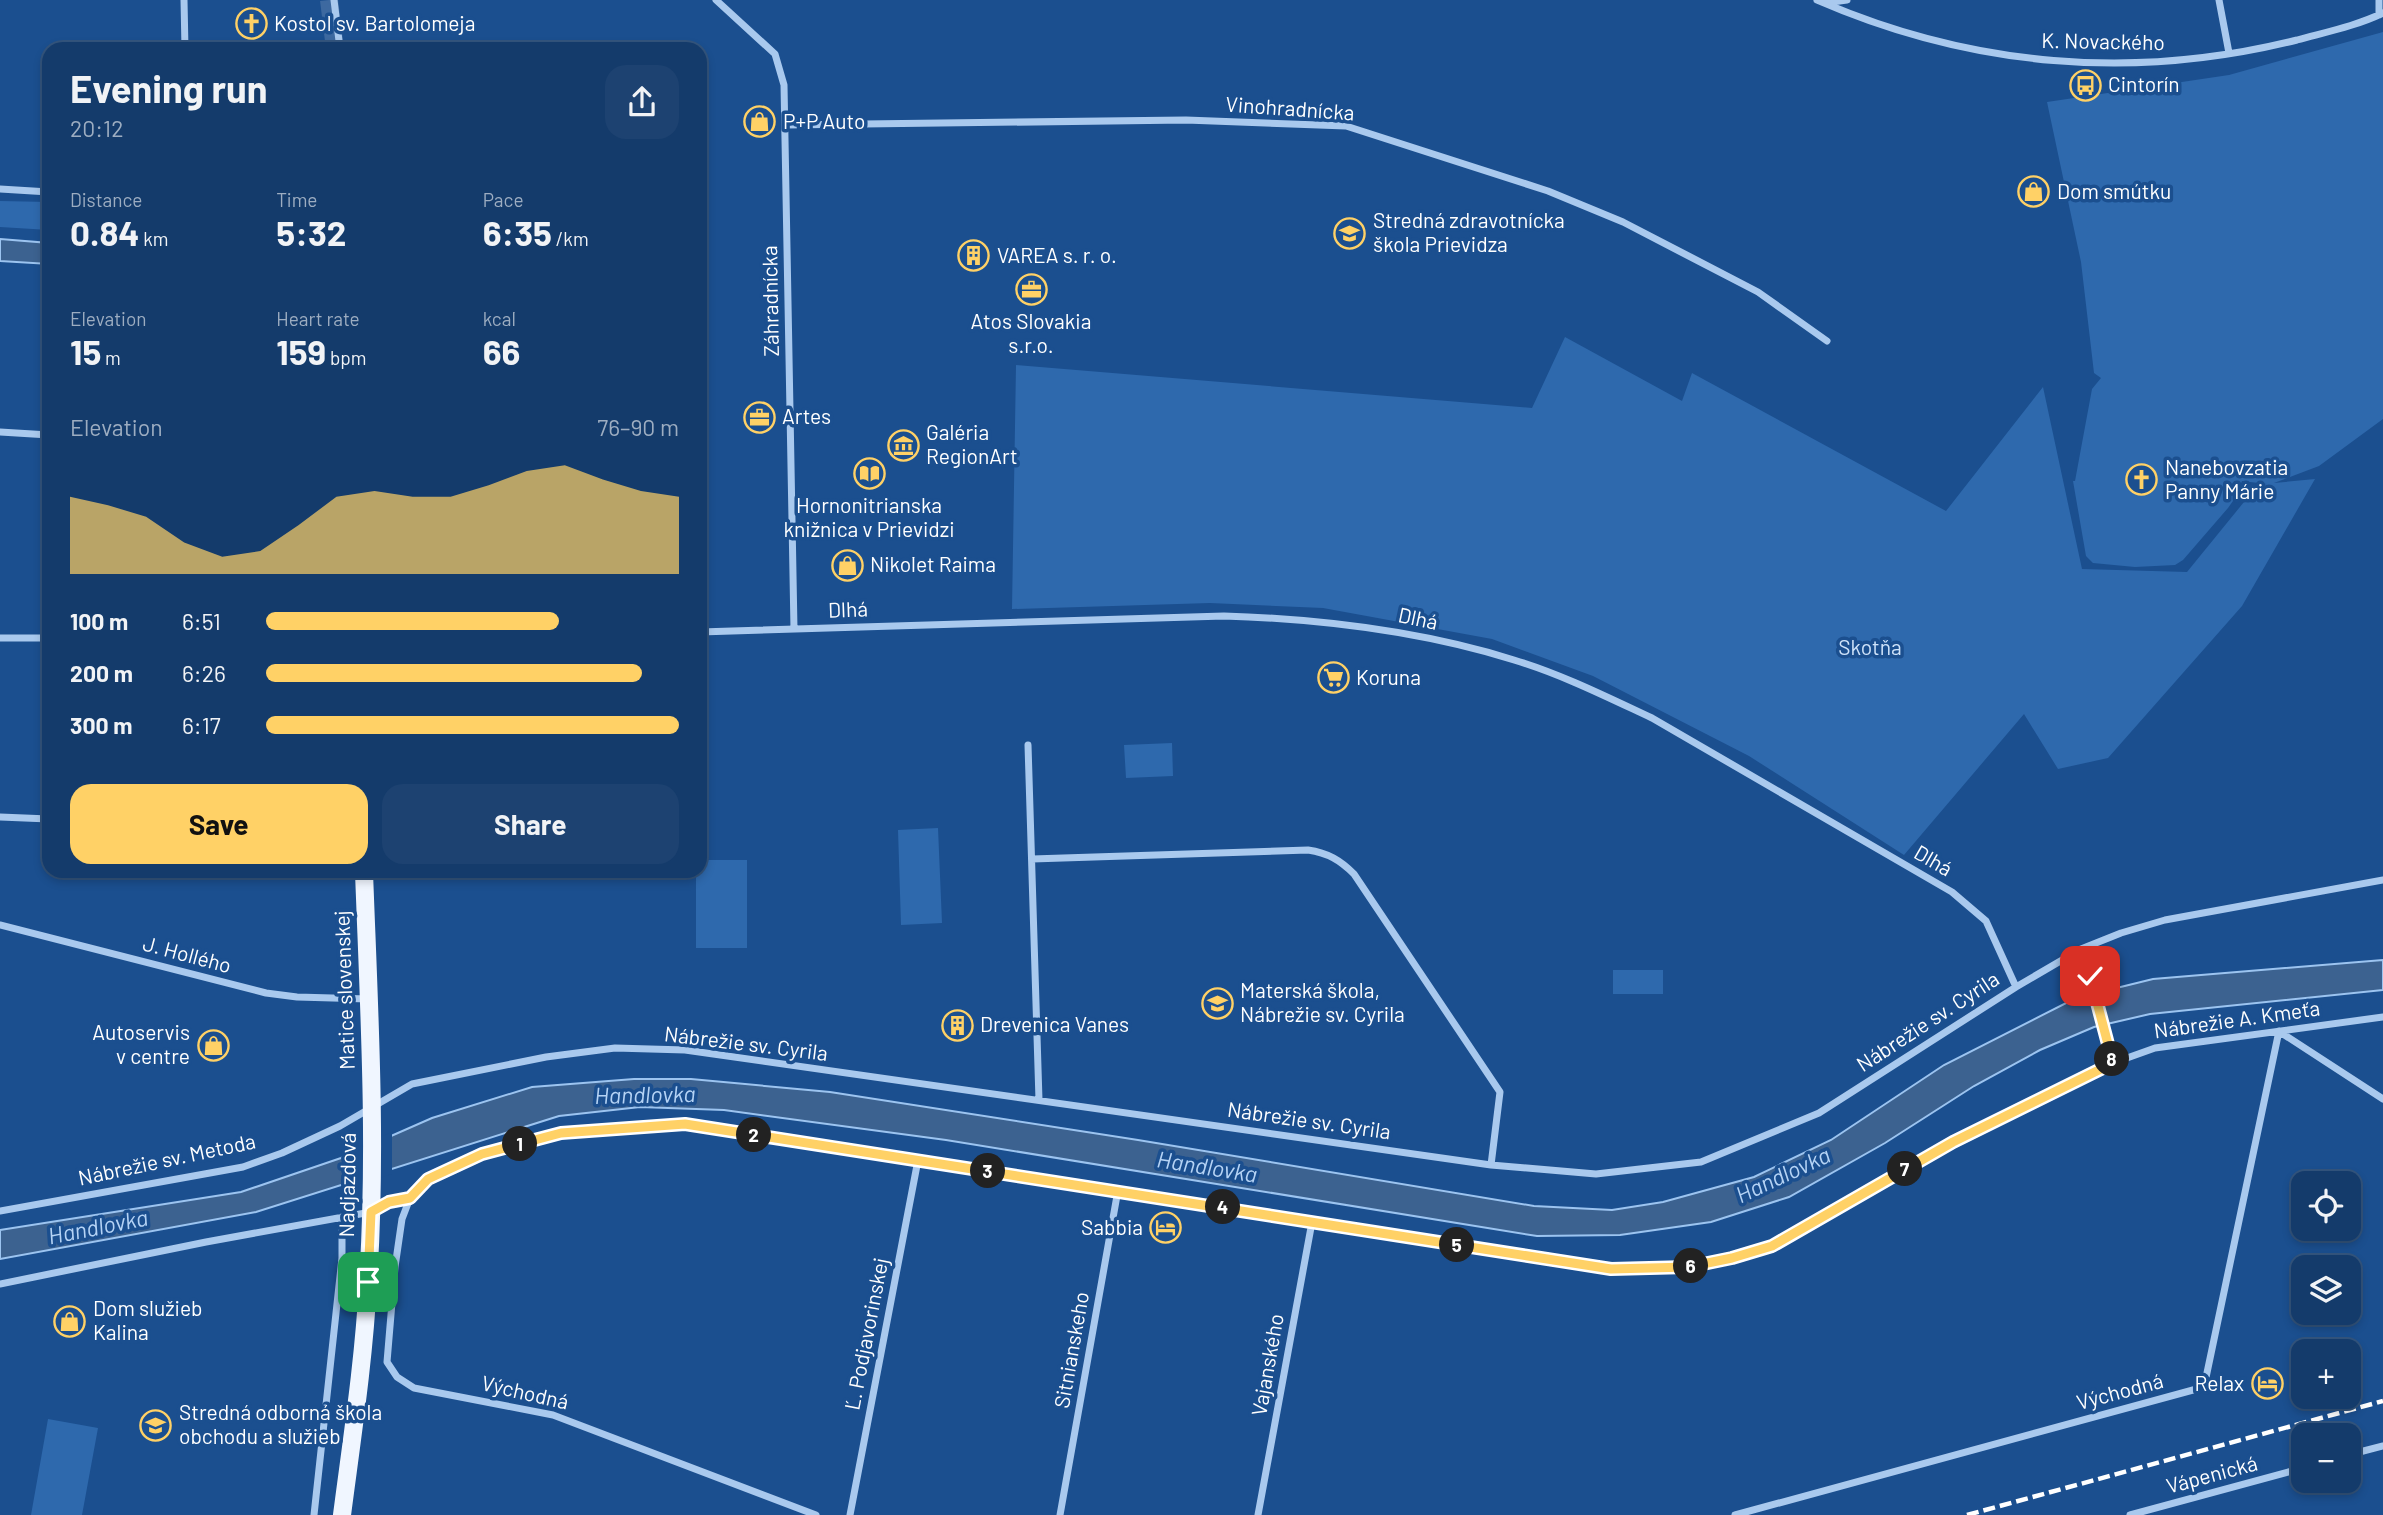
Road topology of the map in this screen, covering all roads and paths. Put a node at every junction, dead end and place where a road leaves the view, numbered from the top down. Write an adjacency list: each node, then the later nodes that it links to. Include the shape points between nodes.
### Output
1 (184, 0): 9 (street)
2 (334, 0): 10 (street)
3 (716, 0): 12 (street, Záhradnícka, via 775,54 784,85)
4 (1847, 0): 7 (street)
5 (2219, 0): 11 (street)
6 (2379, 0): 8 (street)
7 (1821, 2): 11 (street, K. Novackého, via 1917,35 2027,58 2132,64)
8 (2381, 14): 11 (street, K. Novackého, via 2339,29)
9 (185, 42)
10 (339, 42)
11 (2229, 53)
12 (786, 125): 15 (street, Vinohradnícka, via 1186,120 1346,126 1548,191 1623,222 1758,292); 18 (street, Záhradnícka)
13 (0, 189): 14 (street)
14 (42, 192)
15 (1827, 341)
16 (0, 432): 17 (street)
17 (42, 435)
18 (794, 629): 19 (street, Dlhá); 30 (street, Dlhá, via 1224,617 1320,622 1402,633 1515,660 1652,718 1952,892 1986,921)
19 (707, 632)
20 (0, 638): 21 (street)
21 (42, 638)
22 (1028, 745): 25 (street)
23 (0, 817): 24 (street)
24 (42, 819)
25 (1032, 859): 36 (street); 39 (street, via 1308,850 1336,858 1354,874 1500,1092)
26 (364, 878): 31 (main road, Matice slovenskej)
27 (2383, 880): 29 (street, Nábrežie sv. Cyrila, via 2165,920)
28 (0, 925): 31 (street, J. Hollého, via 266,993)
29 (2081, 948): 30 (street, Nábrežie sv. Cyrila); 34 (street)
30 (2016, 986): 39 (street, Nábrežie sv. Cyrila, via 1819,1113 1701,1162 1596,1174)
31 (369, 999): 37 (main road, Matice slovenskej)
32 (2383, 1017): 33 (street, Nábrežie A. Kmeťa)
33 (2279, 1031): 34 (street, Nábrežie A. Kmeťa, via 2155,1048); 35 (street); 58 (street, Východná, via 2204,1387)
34 (2113, 1063): 45 (street, Nábrežie A. Kmeťa, via 1953,1142 1772,1246 1688,1267 1611,1269)
35 (2383, 1099)
36 (1039, 1100): 37 (street, Nábrežie sv. Cyrila, via 685,1050 615,1048 412,1084); 39 (street, Nábrežie sv. Cyrila)
37 (371, 1107): 42 (street, Nábrežie sv. Metoda, via 340,1126 243,1167); 43 (main road, Nadjazdová)
38 (918, 1160): 40 (street, Nábrežie A. Kmeťa); 41 (street, Nábrežie A. Kmeťa, via 685,1124 657,1125 561,1133 482,1154 428,1179); 55 (street, Ľ. Podjavorinskej)
39 (1491, 1165)
40 (1118, 1190): 45 (street, Nábrežie A. Kmeťa); 56 (street, Sitnianskeho)
41 (410, 1198): 43 (street, Nábrežie A. Kmeťa); 47 (street, Východná)
42 (0, 1210)
43 (371, 1212): 44 (street, Nábrežie A. Kmeťa); 46 (main road, Nadjazdová)
44 (342, 1217): 48 (street, Nábrežie A. Kmeťa); 52 (street, via 342,1258)
45 (1312, 1222): 57 (street, Vajanského)
46 (369, 1259): 47 (street); 53 (main road, Nadjazdová)
47 (395, 1267): 54 (street, Východná, via 387,1362 397,1377 414,1388 553,1415)
48 (0, 1284)
49 (2383, 1446): 50 (street)
50 (2361, 1452)
51 (2291, 1471): 59 (street, Vápenická)
52 (314, 1515)
53 (342, 1515)
54 (816, 1515)
55 (850, 1515)
56 (1060, 1515)
57 (1258, 1515)
58 (1735, 1515)
59 (2130, 1515)

